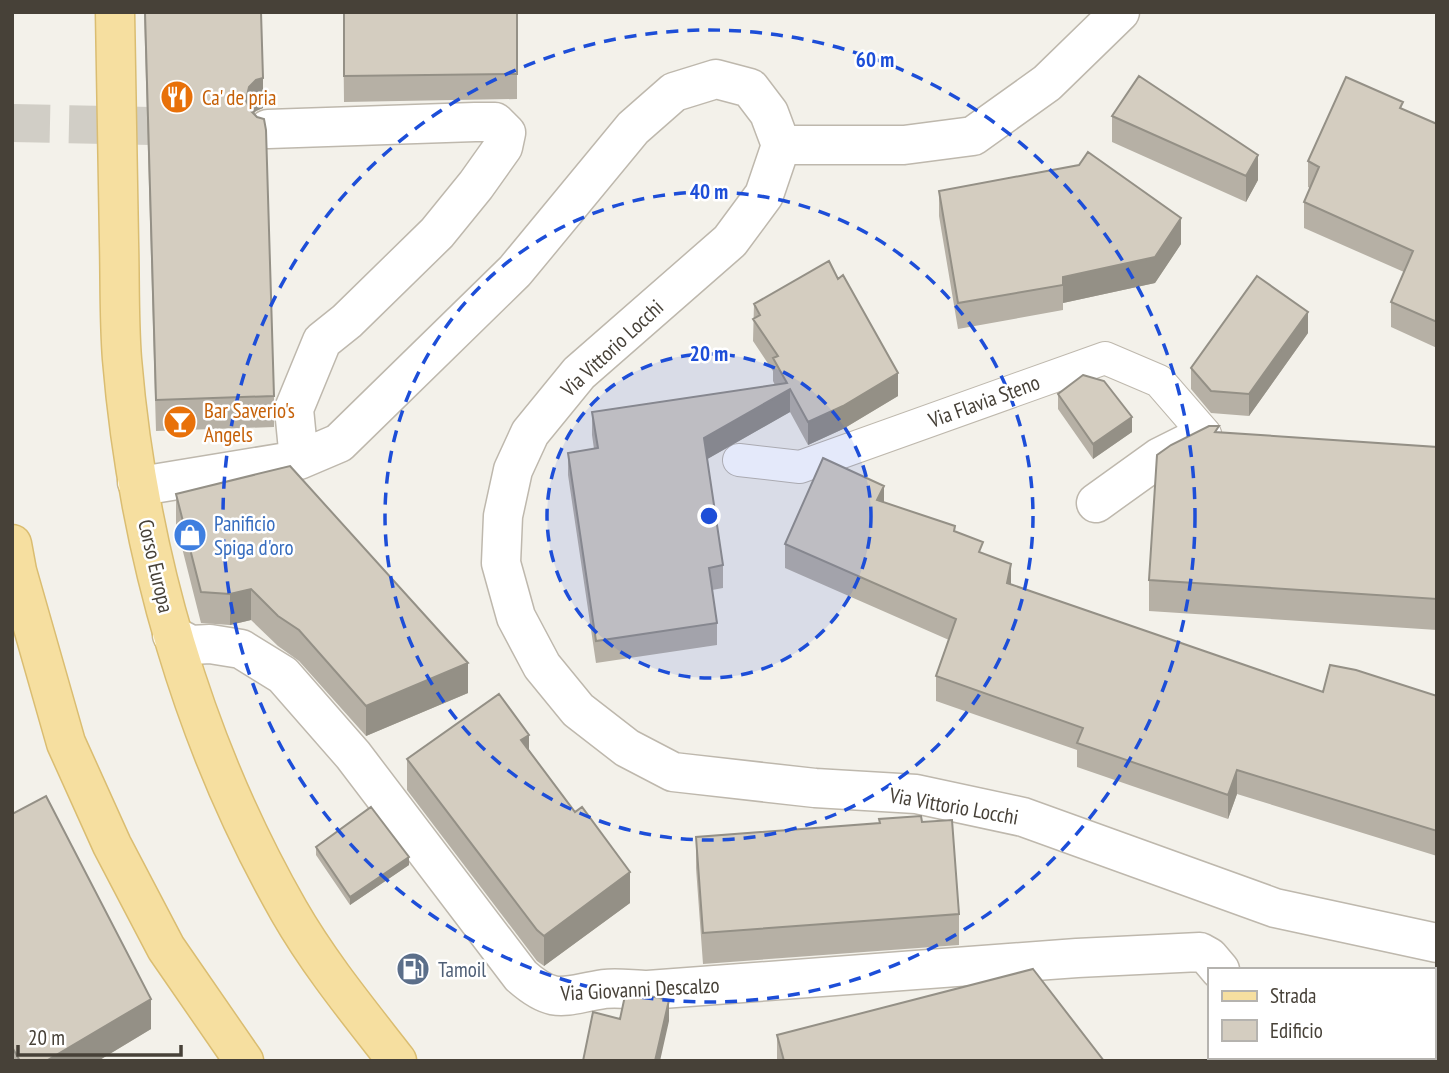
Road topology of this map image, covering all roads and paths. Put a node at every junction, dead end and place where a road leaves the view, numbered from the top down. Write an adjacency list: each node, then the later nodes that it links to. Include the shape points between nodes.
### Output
1 (115, 12): 9 (main road, Corso Europa, via 122,358)
2 (1120, 12): 4 (street, via 1047,83 973,136 904,145)
3 (268, 129): 7 (street, via 495,122 506,133 503,147 437,233 322,341 294,409)
4 (781, 145): 7 (street, via 769,113 750,88 716,79 674,92 634,128 515,271 368,418 339,443); 13 (street, Via Vittorio Locchi, via 764,195 730,241 579,373 530,433 513,470 503,516 501,563 516,617 542,666 578,710 627,748 673,772 916,794 1023,817 1275,908)
5 (1205, 434): 6 (street); 8 (street, Via Flavia Steno, via 1159,381 1104,358 800,467); 10 (street, via 1160,457)
6 (1244, 437)
7 (299, 460): 9 (street, via 153,484)
8 (739, 460)
9 (137, 482): 12 (main road, Corso Europa)
10 (1096, 503)
11 (12, 544): 15 (main road, via 42,663 66,743 83,781 166,948)
12 (172, 635): 14 (street, Via Giovanni Descalzo, via 191,645 241,649 283,675 353,755 521,976 540,993 567,997 607,989 649,990 1200,952); 16 (main road, Corso Europa, via 215,754 290,914 328,973)
13 (1437, 943)
14 (1218, 968)
15 (244, 1061)
16 (397, 1061)

